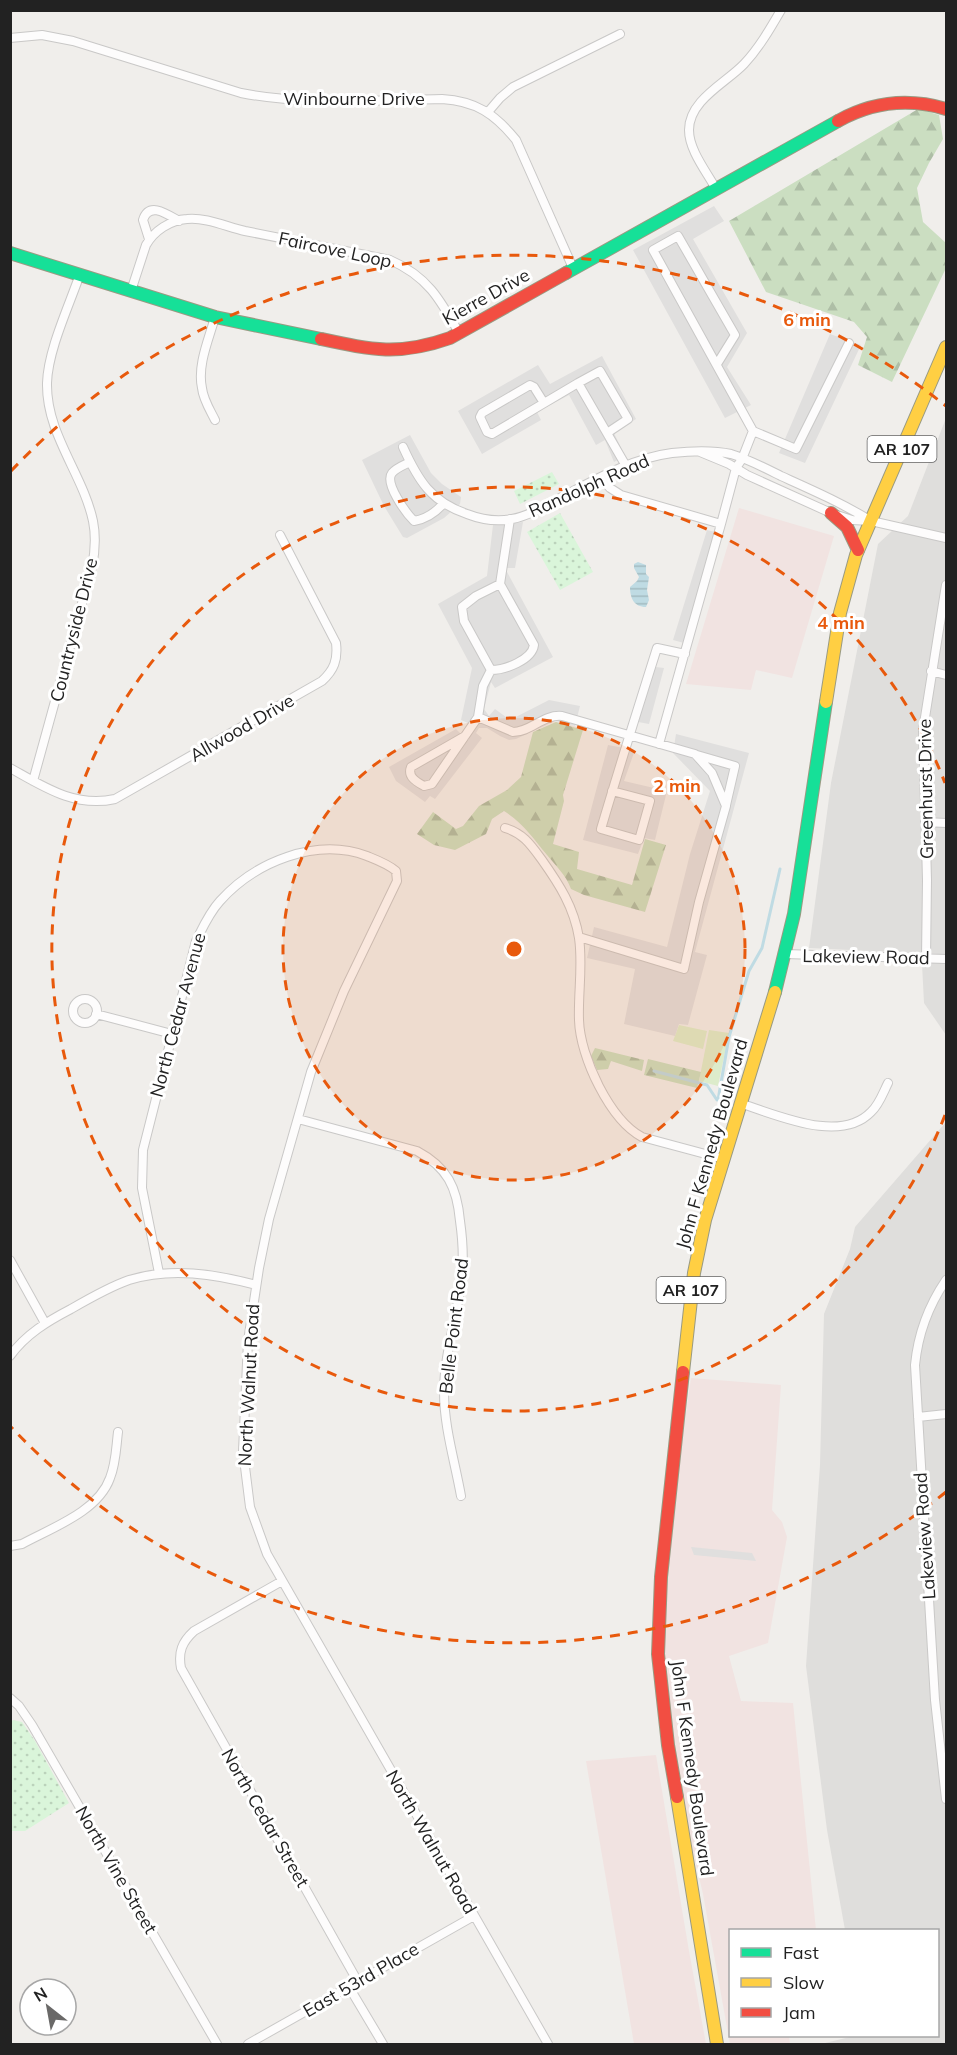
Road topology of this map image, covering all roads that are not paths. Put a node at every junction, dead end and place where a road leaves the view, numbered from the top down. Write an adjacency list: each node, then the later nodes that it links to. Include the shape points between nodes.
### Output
1 (781, 10): 6 (street, via 750,58 698,105 690,120 692,145)
2 (620, 34): 5 (street, via 513,87)
3 (10, 38): 5 (street, Winbourne Drive, via 42,35 73,41 267,98 306,102 442,99 464,102)
4 (946, 109): 6 (main road, Kierre Drive, via 912,101 868,106)
5 (488, 112): 10 (street, Winbourne Drive, via 516,140)
6 (716, 189): 10 (main road, Kierre Drive)
7 (179, 221): 8 (street); 8 (street, Faircove Loop, via 160,211 148,212 143,220); 14 (street, Faircove Loop, via 199,220 390,260 412,271 432,289)
8 (149, 239): 12 (street, Faircove Loop)
9 (10, 253): 11 (main road, Kierre Drive)
10 (573, 268): 14 (main road, Kierre Drive)
11 (80, 274): 12 (main road, Kierre Drive); 50 (street, Countryside Drive, via 50,361 47,383 54,426 93,521 95,551)
12 (131, 291): 13 (main road, Kierre Drive)
13 (215, 317): 14 (main road, Kierre Drive, via 381,351 418,349); 20 (street, via 202,363 201,383)
14 (459, 333)
15 (849, 343): 21 (street, via 796,449)
16 (946, 347): 33 (main road, John F Kennedy Boulevard / AR 107)
17 (717, 364): 17 (street, via 653,250 678,236 735,334); 21 (street)
18 (578, 383): 19 (street); 22 (street); 22 (street, via 600,371 628,419)
19 (544, 403): 19 (street, via 492,434 480,417 530,385)
20 (215, 420)
21 (753, 430): 25 (street)
22 (607, 433): 27 (street)
23 (403, 447): 26 (street, Randolph Road)
24 (699, 452): 25 (street, Randolph Road, via 731,454); 27 (street, Randolph Road, via 672,453); 28 (street, Randolph Road)
25 (742, 459): 28 (street); 33 (street, Randolph Road)
26 (410, 462): 30 (street, Randolph Road); 30 (street, via 390,478 408,515 414,521 423,520)
27 (626, 466): 29 (street, Randolph Road)
28 (736, 468): 31 (street, Randolph Road); 34 (street)
29 (601, 478): 32 (street, Randolph Road); 34 (street, via 621,495)
30 (443, 504): 32 (street, Randolph Road, via 472,516)
31 (831, 513): 33 (street, Randolph Road); 37 (main road, via 846,527)
32 (510, 519): 38 (street)
33 (871, 521): 36 (street, Randolph Road); 37 (main road, John F Kennedy Boulevard / AR 107)
34 (721, 524): 40 (street)
35 (280, 535): 50 (street, Allwood Drive, via 336,643 337,658 331,673 311,689 115,799 76,800)
36 (946, 538)
37 (858, 550): 58 (main road, John F Kennedy Boulevard / AR 107, via 840,613)
38 (500, 584): 41 (street, via 462,608 464,621); 41 (street, via 534,651 507,668)
39 (946, 585): 42 (street, Greenhurst Drive)
40 (685, 654): 46 (street, via 657,648); 47 (street)
41 (492, 670): 44 (street, via 483,686)
42 (931, 671): 43 (street); 53 (street, Greenhurst Drive, via 922,739)
43 (946, 675)
44 (478, 717): 45 (street); 46 (street, via 507,731 519,732 551,715 562,716)
45 (465, 736): 45 (street, via 432,784 424,786 411,776 411,767)
46 (629, 736): 47 (street); 51 (street)
47 (659, 744): 48 (street)
48 (695, 754): 52 (street, via 711,773); 52 (street, via 735,766)
49 (10, 768): 50 (street, Allwood Drive)
50 (33, 781)
51 (612, 791): 51 (street, via 601,829 639,840 650,801)
52 (726, 806): 57 (street, via 684,969)
53 (925, 822): 54 (street); 59 (street, Greenhurst Drive)
54 (946, 823)
55 (505, 828): 57 (street, via 516,831 528,842 561,886)
56 (381, 862): 62 (street, North Cedar Avenue, via 338,850 290,855 231,890 212,911 196,941); 65 (street, North Walnut Road, via 396,871 397,881 325,1036)
57 (579, 937): 66 (street, via 582,1041 617,1115 642,1137)
58 (785, 954): 59 (street, Lakeview Road); 64 (main road, John F Kennedy Boulevard / AR 107)
59 (926, 958): 60 (street, Lakeview Road)
60 (946, 959)
61 (96, 1014): 62 (street)
62 (172, 1034): 68 (street, North Cedar Avenue, via 147,1129 142,1169)
63 (888, 1083): 64 (street, via 866,1117 835,1128 819,1127)
64 (742, 1104): 66 (main road, John F Kennedy Boulevard / AR 107)
65 (298, 1119): 70 (street, North Walnut Road, via 269,1219); 76 (street, Belle Point Road, via 417,1151 445,1173 457,1197 463,1263 444,1393)
66 (724, 1159): 88 (main road, John F Kennedy Boulevard / AR 107, via 705,1220 691,1291 658,1638 668,1745)
67 (10, 1260): 71 (street)
68 (159, 1273): 70 (street, via 201,1274); 71 (street, via 109,1288)
69 (946, 1280): 74 (street, Lakeview Road, via 920,1336 915,1365)
70 (256, 1285): 78 (street, North Walnut Road, via 248,1341 244,1468 258,1532)
71 (45, 1323): 72 (street)
72 (10, 1356)
73 (946, 1414): 74 (street)
74 (918, 1417): 80 (street, Lakeview Road, via 935,1700)
75 (118, 1432): 77 (street, via 115,1462 100,1497 87,1509 22,1544)
76 (461, 1496)
77 (10, 1546)
78 (282, 1581): 81 (street, North Walnut Road); 82 (street, North Cedar Street, via 186,1637 179,1659 184,1676)
79 (10, 1698): 84 (street, North Vine Street, via 32,1725)
80 (946, 1799)
81 (474, 1916): 82 (street, East 53rd Place); 87 (street, North Walnut Road)
82 (358, 1982): 83 (street, East 53rd Place)
83 (349, 1987): 85 (street, East 53rd Place); 86 (street)
84 (218, 2044)
85 (248, 2044)
86 (383, 2044)
87 (548, 2044)
88 (717, 2044)

